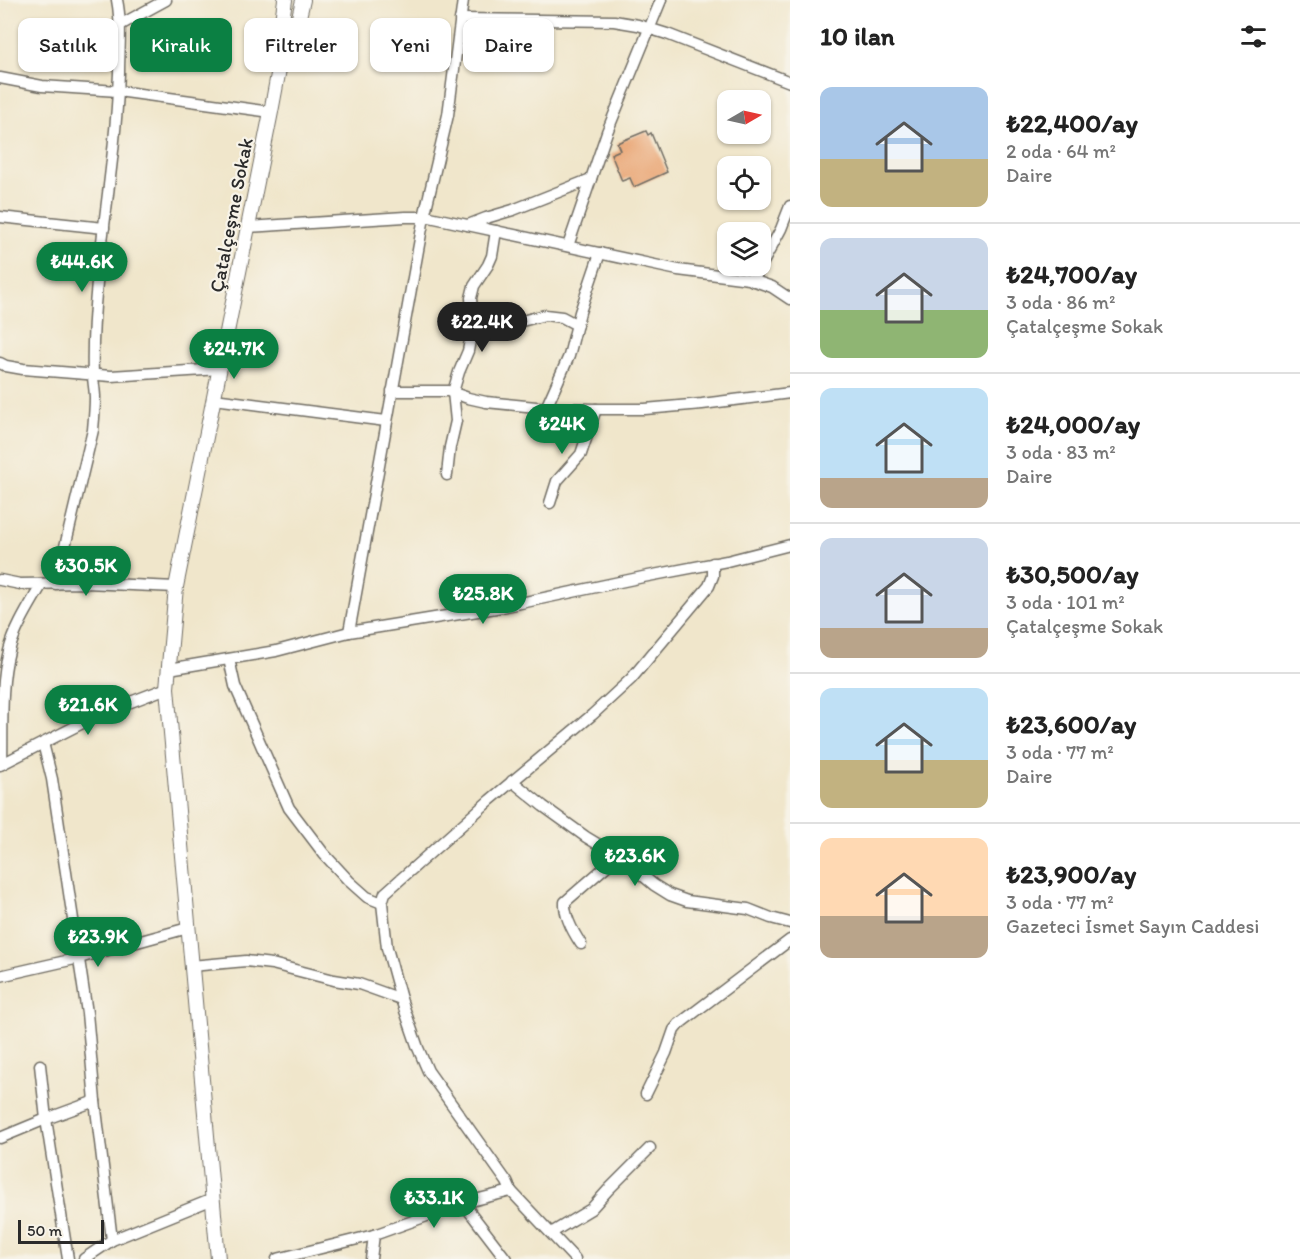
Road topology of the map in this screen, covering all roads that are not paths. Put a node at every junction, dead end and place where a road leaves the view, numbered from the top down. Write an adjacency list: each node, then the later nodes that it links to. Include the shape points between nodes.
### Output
1 (117, 0): 10 (street)
2 (166, 0): 10 (street)
3 (285, 0): 7 (street)
4 (303, 0): 8 (street)
5 (463, 0): 9 (street)
6 (662, 0): 11 (street)
7 (282, 18)
8 (299, 18)
9 (460, 19): 11 (street, via 614,21); 20 (street, via 448,115)
10 (120, 25): 15 (street)
11 (650, 28): 14 (street); 17 (street)
12 (278, 72): 16 (street, Çatalçeşme Sokak)
13 (0, 78): 15 (street, via 42,86)
14 (790, 82)
15 (118, 91): 16 (street); 23 (street)
16 (271, 112): 22 (street, Çatalçeşme Sokak)
17 (591, 179): 21 (street); 25 (street)
18 (790, 206): 27 (street)
19 (0, 217): 23 (street)
20 (424, 217): 21 (street); 22 (street); 34 (street)
21 (468, 225): 24 (street)
22 (248, 227): 32 (street, Çatalçeşme Sokak)
23 (104, 228): 33 (street, via 93,329)
24 (496, 231): 25 (street); 29 (street, via 492,255 471,298)
25 (568, 246): 26 (street)
26 (600, 253): 27 (street); 30 (street)
27 (753, 281): 28 (street)
28 (790, 299)
29 (473, 325): 30 (street, via 514,323 545,315 562,317); 35 (street)
30 (577, 325): 38 (street, via 569,356)
31 (0, 363): 33 (street, via 23,369)
32 (220, 369): 33 (street); 37 (street, Çatalçeşme Sokak)
33 (93, 375): 47 (street, via 93,430)
34 (392, 391): 35 (street); 40 (street)
35 (453, 392): 38 (street, via 486,402); 41 (street, via 456,421)
36 (790, 393): 39 (street, via 702,405)
37 (214, 399): 40 (street); 48 (street, Çatalçeşme Sokak)
38 (546, 408): 39 (street)
39 (596, 409): 42 (street, via 581,454 557,481)
40 (386, 421): 49 (street)
41 (447, 476)
42 (550, 503)
43 (790, 545): 44 (street)
44 (713, 563): 49 (street, via 502,607); 55 (street, via 709,586 631,679)
45 (0, 580): 46 (street)
46 (42, 584): 47 (street); 54 (street, via 9,651)
47 (56, 584): 48 (street)
48 (176, 587): 51 (street, Çatalçeşme Sokak)
49 (349, 632): 50 (street)
50 (230, 659): 51 (street); 57 (street, via 235,686 289,808 349,881 367,897)
51 (169, 669): 52 (street, Çatalçeşme Sokak)
52 (167, 688): 53 (street, via 102,713); 59 (street, Çatalçeşme Sokak)
53 (43, 743): 54 (street); 62 (street)
54 (1, 764)
55 (512, 781): 56 (street); 57 (street, via 385,893)
56 (618, 856): 58 (street, via 670,895 748,909); 61 (street, via 565,902 564,910)
57 (382, 903): 65 (street, via 387,948)
58 (790, 923)
59 (188, 928): 62 (street); 63 (street, Çatalçeşme Sokak)
60 (790, 940): 67 (street, via 679,1024)
61 (580, 944)
62 (79, 958): 64 (street); 68 (street)
63 (192, 966): 65 (street, via 246,961 272,964 358,984); 73 (street, Çatalçeşme Sokak)
64 (0, 976)
65 (401, 999): 72 (street, via 428,1071)
66 (40, 1065): 69 (street)
67 (646, 1094)
68 (95, 1101): 69 (street); 77 (street)
69 (46, 1119): 70 (street); 78 (street)
70 (0, 1138)
71 (650, 1148): 75 (street, via 591,1209)
72 (511, 1191): 74 (street); 75 (street)
73 (213, 1199): 77 (street); 80 (street, Çatalçeşme Sokak)
74 (463, 1203): 76 (street); 83 (street)
75 (551, 1233): 84 (street)
76 (374, 1235): 81 (street); 82 (street)
77 (112, 1240): 79 (street)
78 (68, 1259)
79 (84, 1259)
80 (218, 1259)
81 (277, 1259)
82 (371, 1259)
83 (506, 1259)
84 (575, 1259)

